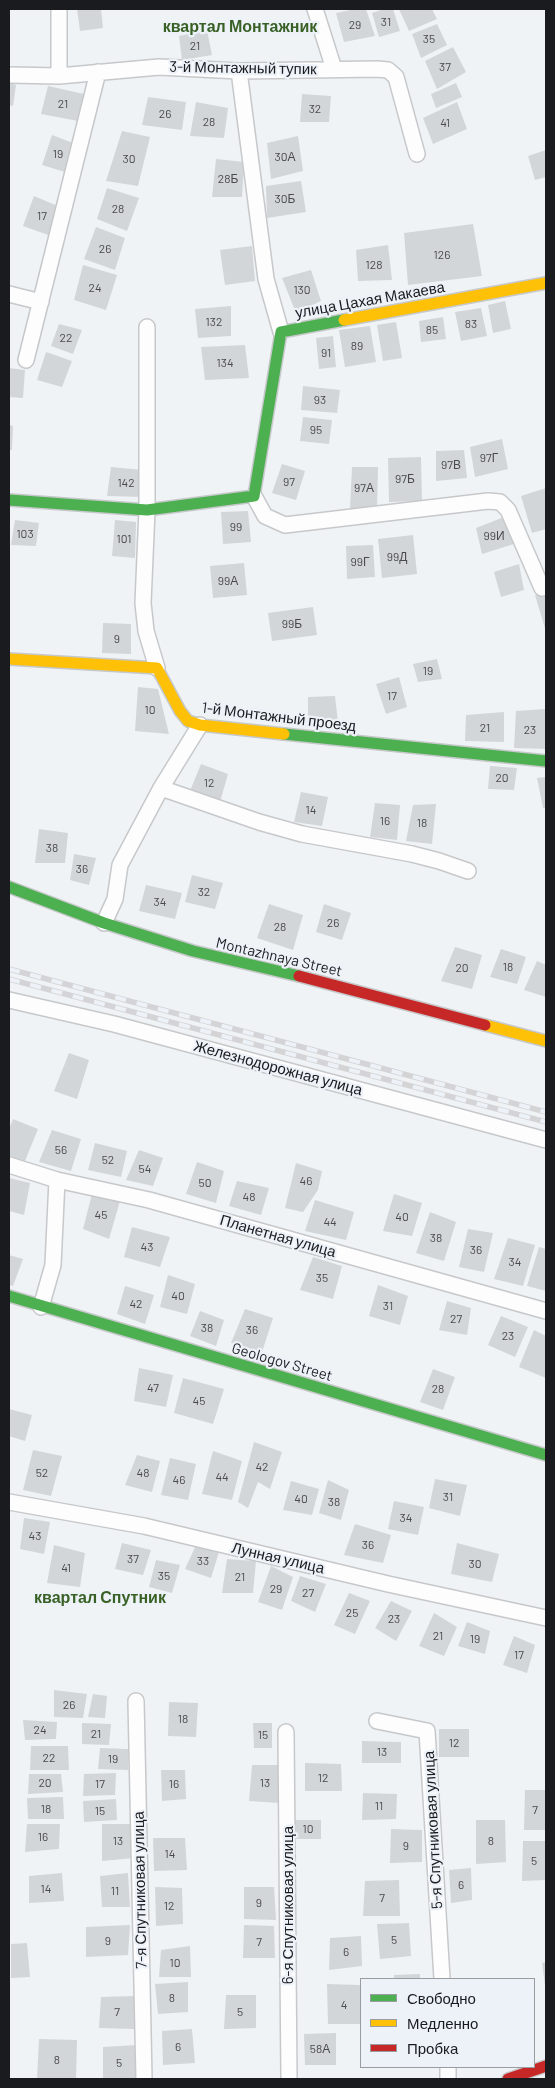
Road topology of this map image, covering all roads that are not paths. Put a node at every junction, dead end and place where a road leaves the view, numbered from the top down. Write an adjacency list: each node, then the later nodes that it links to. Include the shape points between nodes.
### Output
1 (59, 9): 7 (street)
2 (315, 9): 3 (street)
3 (334, 69): 4 (street, 3-й Монтажный тупик); 8 (street, 3-й Монтажный тупик, via 377,68 388,70 396,77)
4 (239, 71): 5 (street, 3-й Монтажный тупик, via 159,66); 13 (street, via 266,280)
5 (98, 72): 7 (street, 3-й Монтажный тупик); 11 (street)
6 (9, 75): 7 (street, 3-й Монтажный тупик)
7 (59, 76)
8 (417, 154)
9 (546, 283): 13 (street, улица Цахая Макаева)
10 (9, 294): 11 (street)
11 (42, 302): 14 (street)
12 (146, 327): 17 (street)
13 (281, 332): 15 (street, улица Цахая Макаева)
14 (26, 360)
15 (254, 496): 17 (street); 18 (street, via 264,516 285,525 500,502 508,510)
16 (9, 500): 17 (street)
17 (147, 510): 20 (street, via 143,603 146,631)
18 (542, 588)
19 (9, 659): 20 (street)
20 (157, 668): 21 (street, 1-й Монтажный проезд, via 180,711 188,720)
21 (200, 725): 22 (street, 1-й Монтажный проезд); 23 (street)
22 (546, 761)
23 (161, 788): 24 (street, via 302,834 439,860); 26 (street, via 120,866 115,899)
24 (468, 871)
25 (9, 887): 26 (street, Montazhnaya Street)
26 (104, 923): 28 (street, Montazhnaya Street, via 192,952 364,992)
27 (9, 1000): 29 (street, Железнодорожная улица, via 114,1024)
28 (546, 1041)
29 (546, 1140)
30 (9, 1166): 31 (street, Планетная улица)
31 (57, 1180): 33 (street, via 53,1265); 34 (street, Планетная улица, via 149,1200)
32 (9, 1296): 33 (street, Geologov Street)
33 (41, 1307): 35 (street, Geologov Street)
34 (546, 1312)
35 (546, 1456)
36 (9, 1502): 37 (street, Лунная улица, via 144,1526)
37 (546, 1618)
38 (136, 1701): 43 (street, 7-я Спутниковая улица)
39 (377, 1721): 41 (street, 5-я Спутниковая улица, via 427,1731)
40 (286, 1732): 44 (street, 6-я Спутниковая улица)
41 (442, 1978)
42 (546, 2066): 45 (street)
43 (144, 2079)
44 (289, 2079)
45 (508, 2079)

